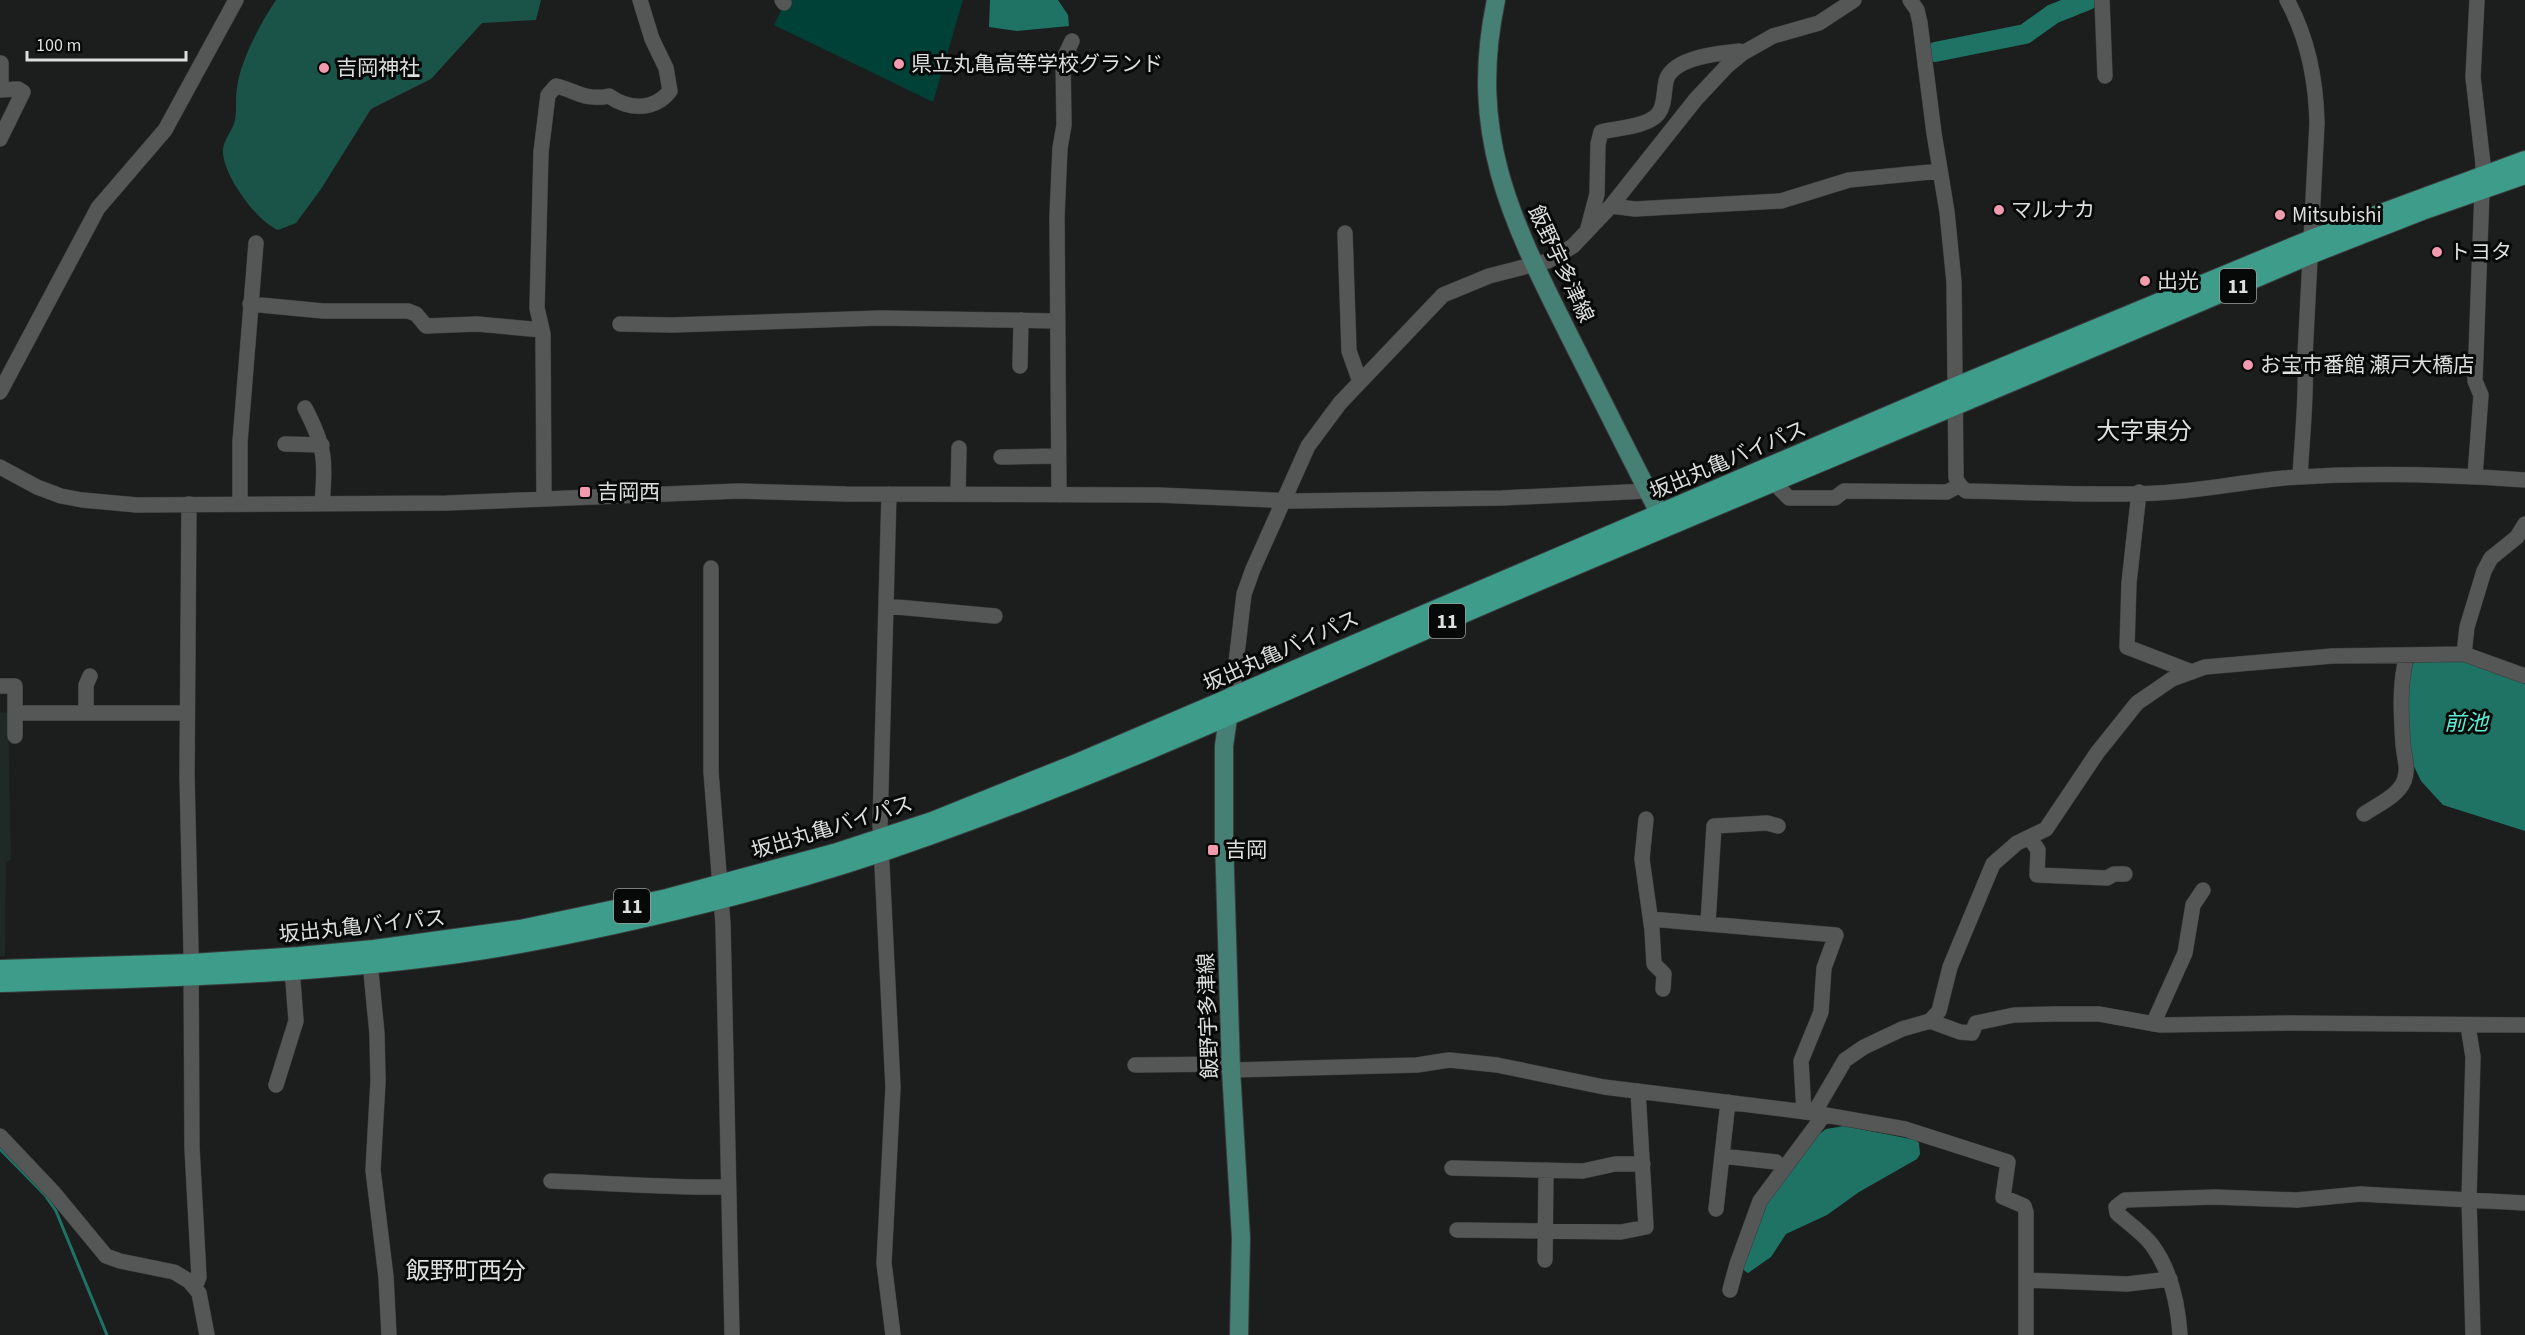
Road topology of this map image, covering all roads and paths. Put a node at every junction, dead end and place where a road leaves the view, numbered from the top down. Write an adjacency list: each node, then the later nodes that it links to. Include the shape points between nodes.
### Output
1 (236, 0): 32 (street, via 165,130 98,208)
2 (640, 0): 29 (street, via 666,68 670,91 662,101 633,106 620,104 609,96 585,98 556,86 548,95 541,152 537,309)
3 (1496, 0): 24 (main road, 飯野宇多津線, via 1486,73 1492,150 1509,207)
4 (1854, 0): 10 (street, via 1819,23 1773,36)
5 (1910, 0): 16 (street, via 1920,22)
6 (2102, 0): 12 (street)
7 (2287, 0): 23 (street, via 2301,25 2317,97)
8 (2477, 0): 18 (street, via 2473,77)
9 (1072, 41): 27 (street, via 1063,60)
10 (1743, 53): 19 (street, via 1696,99); 20 (street, via 1705,54 1680,66 1668,77 1658,114 1644,122 1601,132 1597,194)
11 (1, 63): 13 (street)
12 (2105, 76)
13 (1, 90): 14 (street, via 22,92)
14 (0, 139)
15 (2525, 160): 18 (highway, 坂出丸亀バイパス / 11)
16 (1940, 171): 19 (street, via 1849,180 1781,201 1635,209); 33 (street, via 1954,282)
17 (2525, 175): 18 (highway, 坂出丸亀バイパス / 11)
18 (2482, 182): 23 (highway, 坂出丸亀バイパス / 11); 41 (street, via 2475,381 2481,395)
19 (1611, 206): 20 (street)
20 (1587, 231): 24 (street, via 1573,246)
21 (1345, 233): 31 (street, via 1349,351)
22 (256, 243): 25 (street)
23 (2311, 247): 33 (highway, 坂出丸亀バイパス / 11); 42 (street)
24 (1535, 265): 31 (street, via 1489,276 1443,295); 46 (main road, 飯野宇多津線)
25 (250, 304): 29 (street, via 323,312 408,311 426,326 484,324); 55 (street, via 240,442)
26 (1021, 320): 27 (street); 28 (street, via 880,318); 30 (street)
27 (1057, 321): 38 (street)
28 (620, 324)
29 (542, 330): 51 (street)
30 (1020, 366)
31 (1360, 382): 52 (street, via 1308,446)
32 (0, 392)
33 (1954, 396): 44 (highway, 坂出丸亀バイパス / 11); 45 (street, via 1956,477); 56 (highway, 坂出丸亀バイパス / 11)
34 (305, 408): 36 (street)
35 (285, 444): 36 (street)
36 (322, 445): 53 (street)
37 (959, 448): 49 (street)
38 (1058, 456): 39 (street); 50 (street)
39 (1001, 457)
40 (0, 467): 54 (street, via 37,487 80,500)
41 (2475, 476): 42 (street, via 2371,473); 43 (street)
42 (2300, 477): 47 (street, via 2188,491)
43 (2525, 480)
44 (1774, 483): 45 (street, via 1789,498 1835,498 1844,491 1947,492); 56 (highway, 坂出丸亀バイパス / 11)
45 (1960, 485): 47 (street, via 1966,491)
46 (1647, 491): 52 (street, via 1502,498); 56 (main road, 飯野宇多津線)
47 (2139, 492): 64 (street, via 2127,647)
48 (889, 494): 49 (street); 51 (street, via 728,491); 59 (street)
49 (958, 494): 50 (street)
50 (1059, 495): 52 (street)
51 (544, 499): 53 (street)
52 (1284, 501): 68 (street, via 1244,594)
53 (322, 503): 55 (street)
54 (189, 504): 55 (street); 71 (street)
55 (240, 504)
56 (1663, 521): 61 (highway, 坂出丸亀バイパス / 11)
57 (2525, 524): 62 (street, via 2517,537 2491,558 2484,571)
58 (711, 568): 81 (street, via 711,772)
59 (886, 606): 60 (street); 78 (street)
60 (995, 616)
61 (1391, 643): 68 (highway, 坂出丸亀バイパス / 11); 72 (highway, 坂出丸亀バイパス / 11)
62 (2464, 654): 63 (street); 66 (street)
63 (2407, 655): 64 (street, via 2276,660 2205,667); 74 (street, via 2402,674 2407,769 2404,783)
64 (2192, 672): 77 (street, via 2172,679 2137,703 2097,753 2046,829)
65 (90, 676): 70 (street, via 86,685)
66 (2525, 676)
67 (0, 686): 69 (street, via 15,686)
68 (1232, 697): 72 (main road, 飯野宇多津線); 78 (highway, 坂出丸亀バイパス / 11)
69 (15, 713): 70 (street); 73 (street)
70 (86, 713): 71 (street)
71 (186, 713): 86 (street)
72 (1227, 715): 78 (highway, 坂出丸亀バイパス / 11, via 931,836); 95 (main road, 飯野宇多津線, via 1224,828)
73 (15, 736)
74 (2364, 814)
75 (1646, 819): 82 (street, via 1642,859)
76 (1778, 826): 83 (street, via 1714,826)
77 (2030, 838): 79 (street, via 2038,850 2037,875 2107,878); 90 (street, via 2007,850 1993,864 1950,967 1943,1001)
78 (880, 844): 81 (highway, 坂出丸亀バイパス / 11, via 834,853); 121 (street, via 893,1087 884,1263)
79 (2125, 874)
80 (2203, 890): 91 (street, via 2193,905 2185,953)
81 (720, 891): 84 (highway, 坂出丸亀バイパス / 11, via 520,929); 107 (street)
82 (1651, 919): 83 (street); 89 (street, via 1654,964 1664,974)
83 (1708, 923): 99 (street, via 1836,935 1824,968 1821,1012 1801,1061)
84 (374, 951): 86 (highway, 坂出丸亀バイパス / 11); 87 (highway, 坂出丸亀バイパス / 11); 119 (street, via 371,972 378,1081 373,1170)
85 (0, 969): 86 (highway, 坂出丸亀バイパス / 11)
86 (191, 970): 87 (highway, 坂出丸亀バイパス / 11); 88 (highway, 坂出丸亀バイパス / 11); 116 (street, via 192,1148 199,1277)
87 (289, 970): 96 (street, via 296,1021)
88 (0, 983)
89 (1663, 990)
90 (1930, 1021): 91 (street, via 1971,1033 1977,1023 2014,1015 2099,1014); 99 (street, via 1902,1029 1845,1060)
91 (2153, 1024): 93 (street)
92 (2525, 1025): 93 (street)
93 (2468, 1026): 108 (street, via 2473,1057)
94 (1135, 1065): 95 (street)
95 (1231, 1067): 97 (street, via 1418,1065 1449,1060); 122 (main road, 飯野宇多津線, via 1242,1238)
96 (276, 1085)
97 (1638, 1091): 98 (street); 103 (street)
98 (1728, 1102): 99 (street); 101 (street)
99 (1814, 1113): 115 (street, via 1905,1129 2008,1162 2003,1197 2024,1206 2026,1212); 117 (street, via 1760,1201)
100 (0, 1136): 116 (street, via 106,1256 174,1272)
101 (1722, 1156): 102 (street); 110 (street)
102 (1776, 1162)
103 (1643, 1164): 105 (street, via 1615,1164 1583,1171); 112 (street, via 1646,1227 1621,1232)
104 (1452, 1168): 105 (street)
105 (1546, 1170): 112 (street)
106 (551, 1181): 107 (street)
107 (728, 1187): 120 (street)
108 (2469, 1199): 109 (street); 114 (street, via 2360,1194 2297,1200 2214,1197 2120,1202 2117,1213 2152,1245); 125 (street)
109 (2525, 1203)
110 (1716, 1209)
111 (1457, 1230): 112 (street)
112 (1545, 1231): 113 (street)
113 (1545, 1260)
114 (2170, 1279): 115 (street, via 2127,1284); 124 (street)
115 (2027, 1280): 123 (street)
116 (195, 1287): 118 (street)
117 (1730, 1290)
118 (207, 1335)
119 (389, 1335)
120 (732, 1335)
121 (892, 1335)
122 (1239, 1335)
123 (2026, 1335)
124 (2180, 1335)
125 (2473, 1335)

